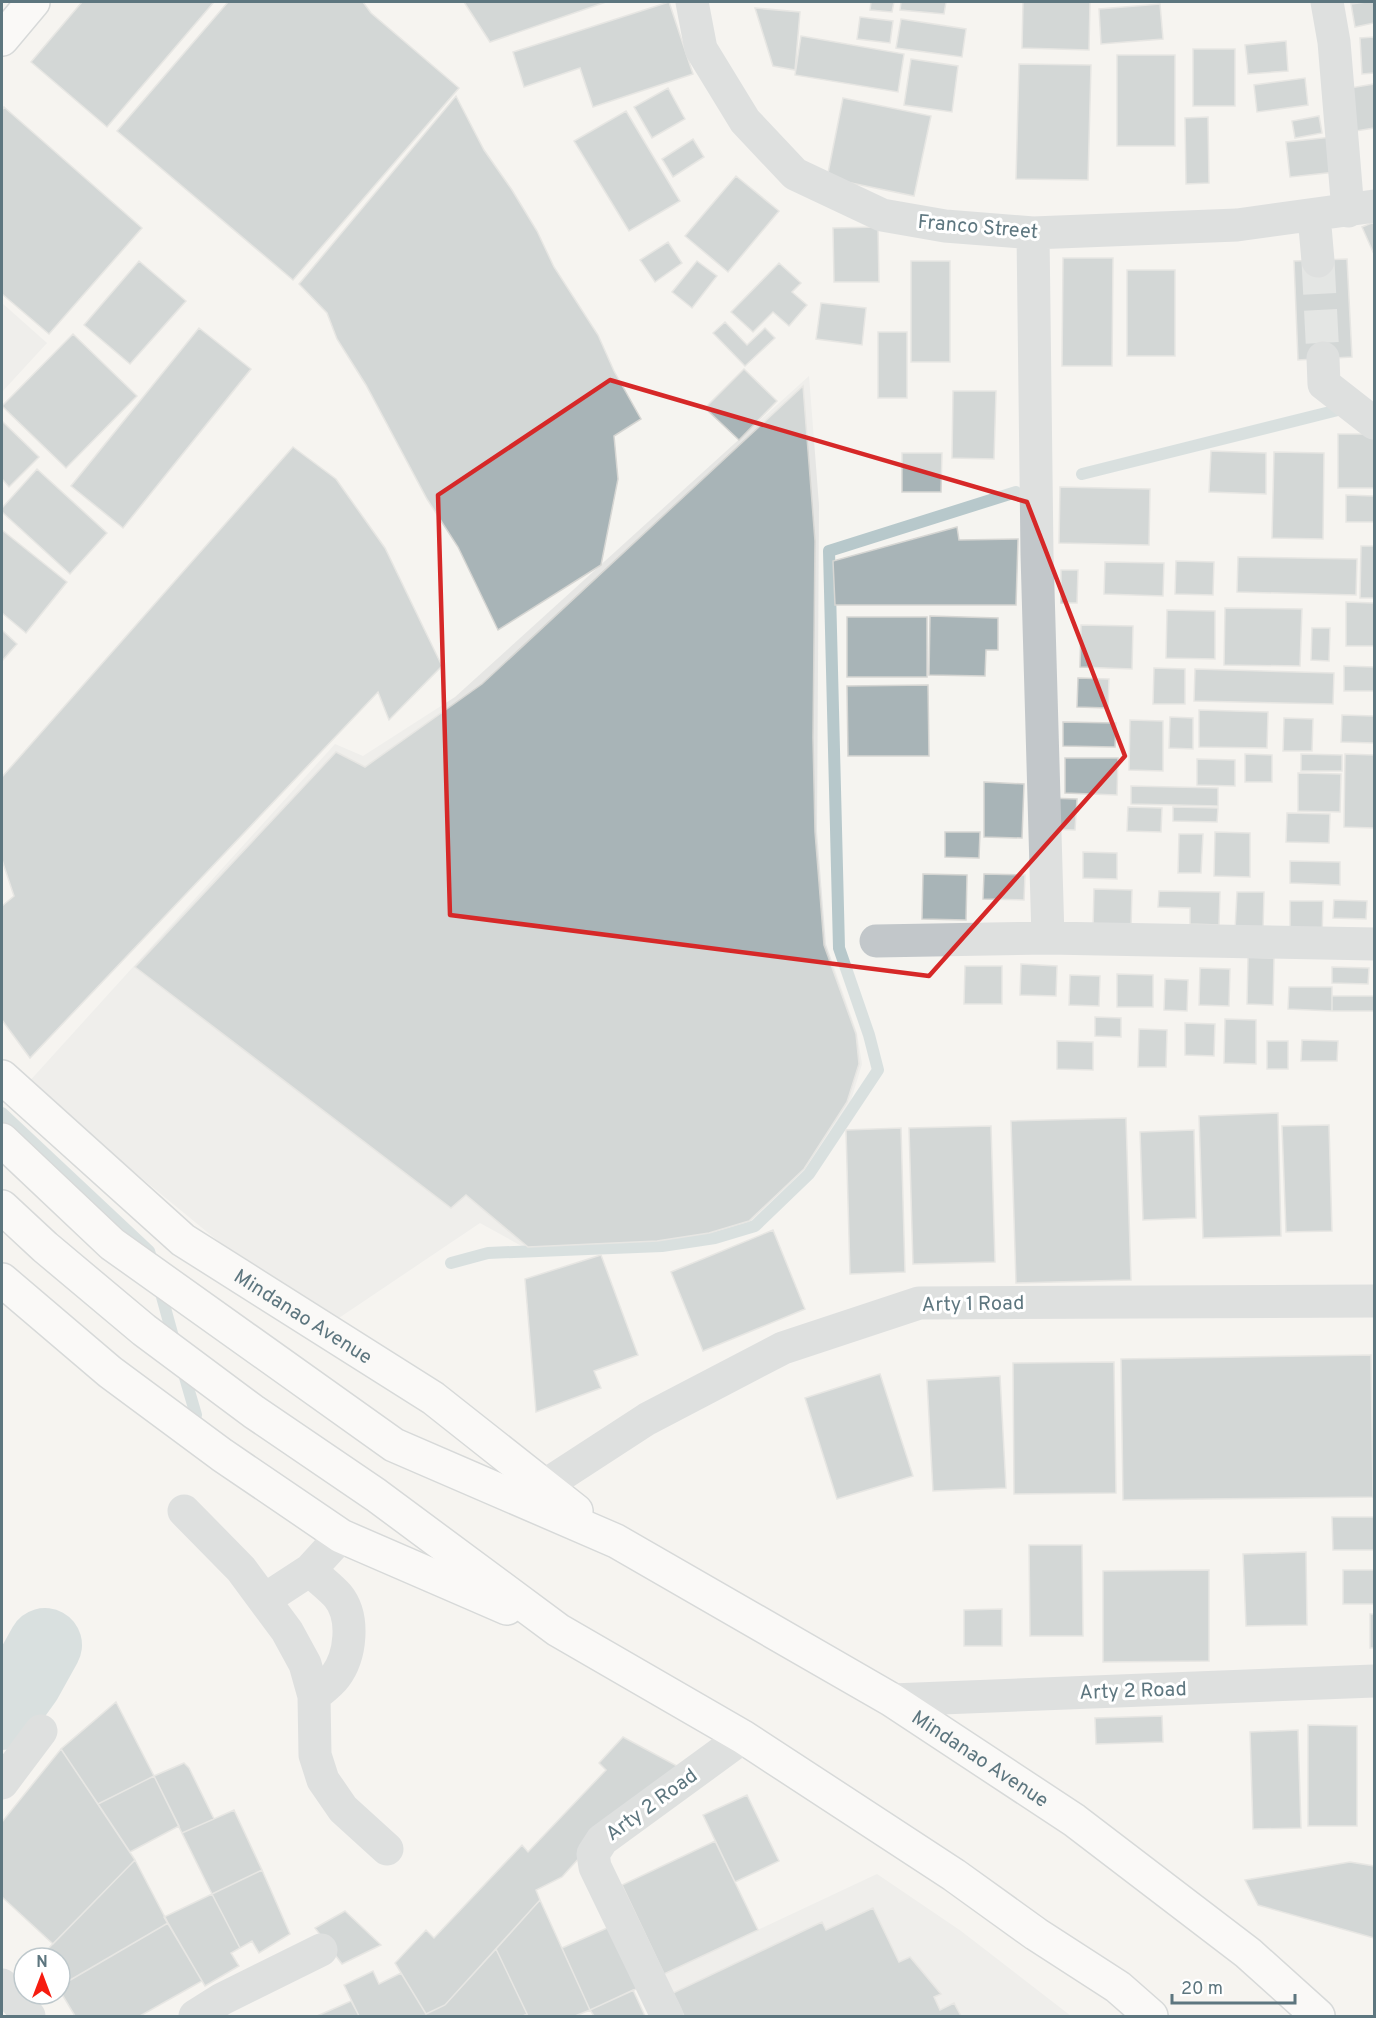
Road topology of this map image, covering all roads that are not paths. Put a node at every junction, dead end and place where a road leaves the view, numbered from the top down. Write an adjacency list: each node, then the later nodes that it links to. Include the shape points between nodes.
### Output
1 (33, 2): 4 (main road)
2 (692, 2): 7 (street, Franco Street, via 701,49 745,121 795,174 882,215 945,226)
3 (1327, 2): 5 (street)
4 (2, 39)
5 (1361, 208): 6 (street, Franco Street)
6 (1314, 216): 7 (street, Franco Street, via 1236,225); 8 (street)
7 (1033, 233): 11 (street)
8 (1318, 261)
9 (1323, 358): 10 (street, via 1324,384)
10 (1374, 423)
11 (1048, 938): 12 (street); 13 (street)
12 (876, 941)
13 (1374, 944)
14 (4, 1078): 19 (main road, Mindanao Avenue, via 183,1240 433,1398)
15 (2, 1140): 22 (main road, Mindanao Avenue, via 112,1244 394,1445)
16 (2, 1207): 25 (main road, via 153,1337)
17 (2, 1280): 21 (main road, via 110,1372)
18 (1374, 1301): 19 (street, Arty 1 Road, via 919,1303 783,1348 647,1419)
19 (544, 1486): 22 (main road, Mindanao Avenue)
20 (184, 1511): 24 (street, via 241,1569)
21 (341, 1536): 23 (street); 25 (main road)
22 (616, 1541): 28 (main road, Mindanao Avenue)
23 (310, 1570): 24 (street); 27 (street, via 339,1598 349,1625 345,1658 335,1677)
24 (264, 1600): 27 (street, via 305,1664)
25 (558, 1630): 30 (main road)
26 (1374, 1681): 28 (street, Arty 2 Road)
27 (314, 1696): 32 (street, via 315,1755 323,1780 343,1809)
28 (892, 1700): 39 (main road, Mindanao Avenue, via 1074,1820 1248,1953)
29 (41, 1731): 31 (street)
30 (743, 1737): 37 (street, Arty 2 Road, via 602,1840 593,1854 595,1867); 38 (main road, via 1118,1987)
31 (2, 1783)
32 (387, 1849)
33 (321, 1950): 36 (street)
34 (2, 1985): 35 (street)
35 (28, 2016)
36 (195, 2016)
37 (667, 2016)
38 (1151, 2016)
39 (1318, 2016)

